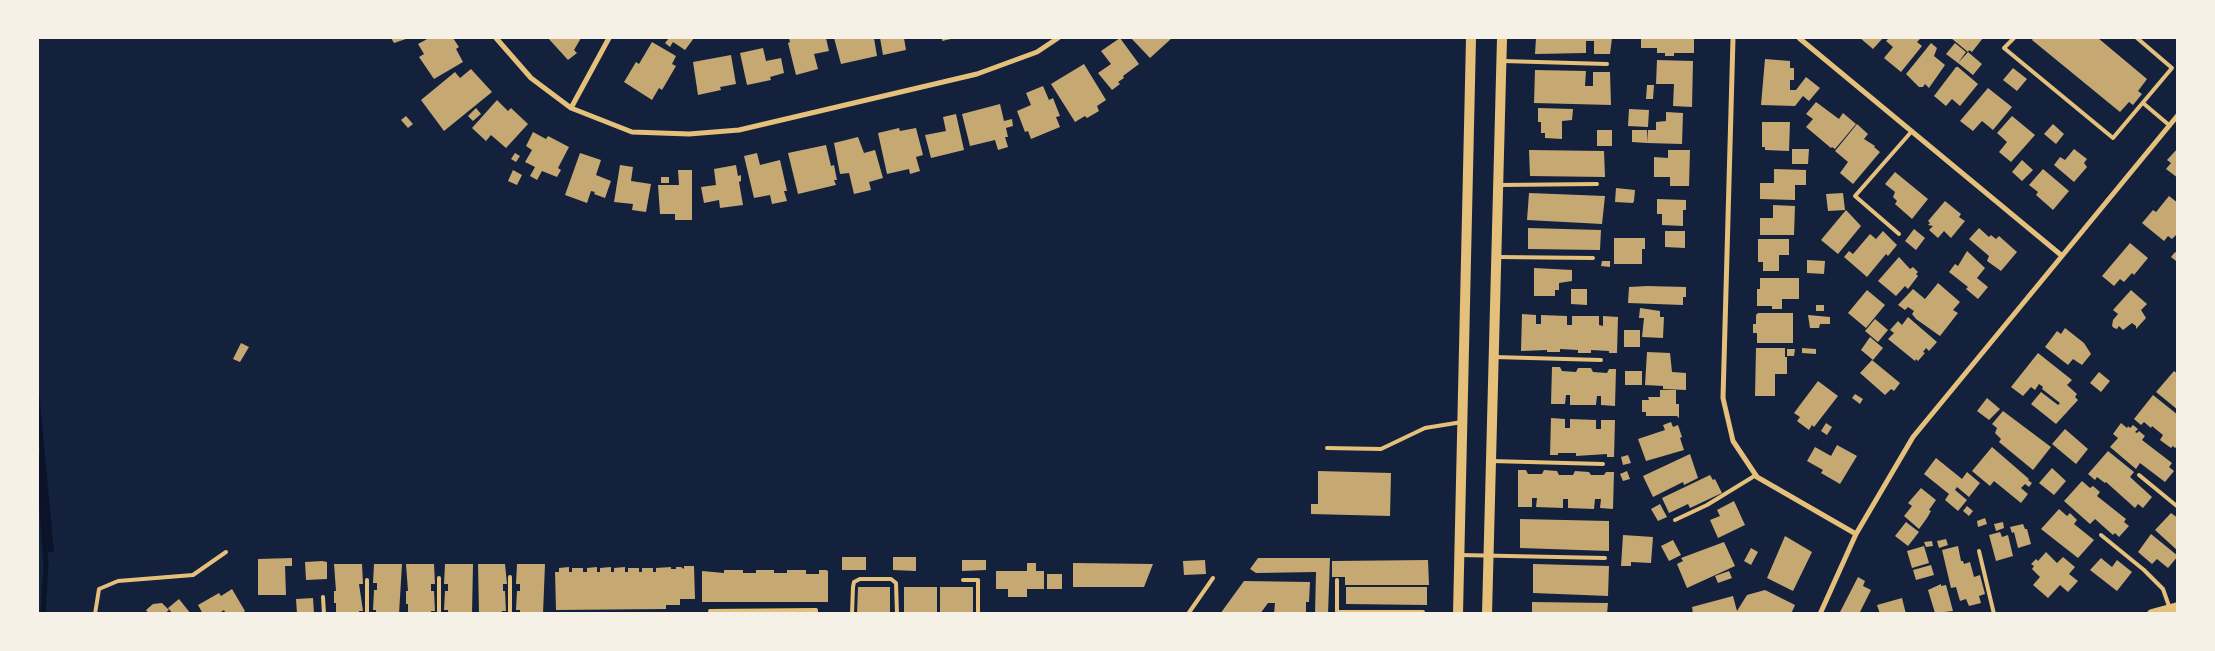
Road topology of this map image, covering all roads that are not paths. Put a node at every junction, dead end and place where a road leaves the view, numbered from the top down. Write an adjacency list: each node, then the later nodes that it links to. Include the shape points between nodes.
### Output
1 (496, 38): 13 (street, via 531,78)
2 (609, 38): 13 (street)
3 (1058, 38): 13 (street, via 1037,52 977,74 740,130 689,134 632,132)
4 (1471, 38): 25 (main road)
5 (1502, 38): 10 (main road)
6 (1733, 38): 29 (street, via 1723,398 1733,441)
7 (1800, 38): 16 (street)
8 (2014, 38): 12 (lane, via 2004,48 2113,138)
9 (2137, 38): 12 (lane, via 2172,68)
10 (1501, 62): 11 (lane); 18 (main road)
11 (1607, 64)
12 (2143, 103): 15 (lane)
13 (571, 108)
14 (2178, 115): 15 (street)
15 (2169, 125): 20 (street)
16 (1912, 131): 19 (lane, via 1855,196); 20 (street)
17 (1598, 184): 18 (lane)
18 (1498, 185): 21 (main road)
19 (1899, 234)
20 (2061, 255): 33 (street, via 1913,437)
21 (1496, 257): 22 (lane); 23 (main road)
22 (1593, 258)
23 (1494, 357): 24 (lane); 27 (main road)
24 (1601, 360)
25 (1462, 422): 26 (lane, via 1425,428 1380,450); 37 (main road)
26 (1326, 448)
27 (1491, 461): 28 (lane); 38 (main road)
28 (1603, 464)
29 (1756, 475): 32 (lane); 33 (street)
30 (2139, 475): 31 (lane)
31 (2178, 507)
32 (1675, 520)
33 (1856, 534): 63 (street)
34 (2101, 535): 47 (lane, via 2163,589)
35 (1979, 551): 64 (lane)
36 (226, 552): 51 (lane, via 193,575 118,581 99,589)
37 (1459, 555): 38 (lane); 61 (main road)
38 (1489, 556): 39 (lane); 62 (main road)
39 (1605, 558)
40 (510, 577): 55 (lane)
41 (439, 578): 54 (lane)
42 (1213, 578): 60 (lane)
43 (367, 580): 53 (lane)
44 (963, 580): 59 (lane, via 978,580)
45 (1337, 580): 50 (lane)
46 (323, 597): 52 (lane)
47 (2174, 608): 65 (main road)
48 (710, 611): 56 (lane, via 816,610)
49 (1423, 612): 50 (lane)
50 (1337, 613)
51 (95, 614)
52 (324, 614)
53 (367, 614)
54 (439, 614)
55 (510, 614)
56 (816, 614)
57 (852, 614): 58 (lane, via 852,588 860,579 891,579 896,583)
58 (897, 614)
59 (978, 614)
60 (1188, 614)
61 (1458, 614)
62 (1487, 614)
63 (1820, 614)
64 (1994, 614)
65 (2152, 614)

